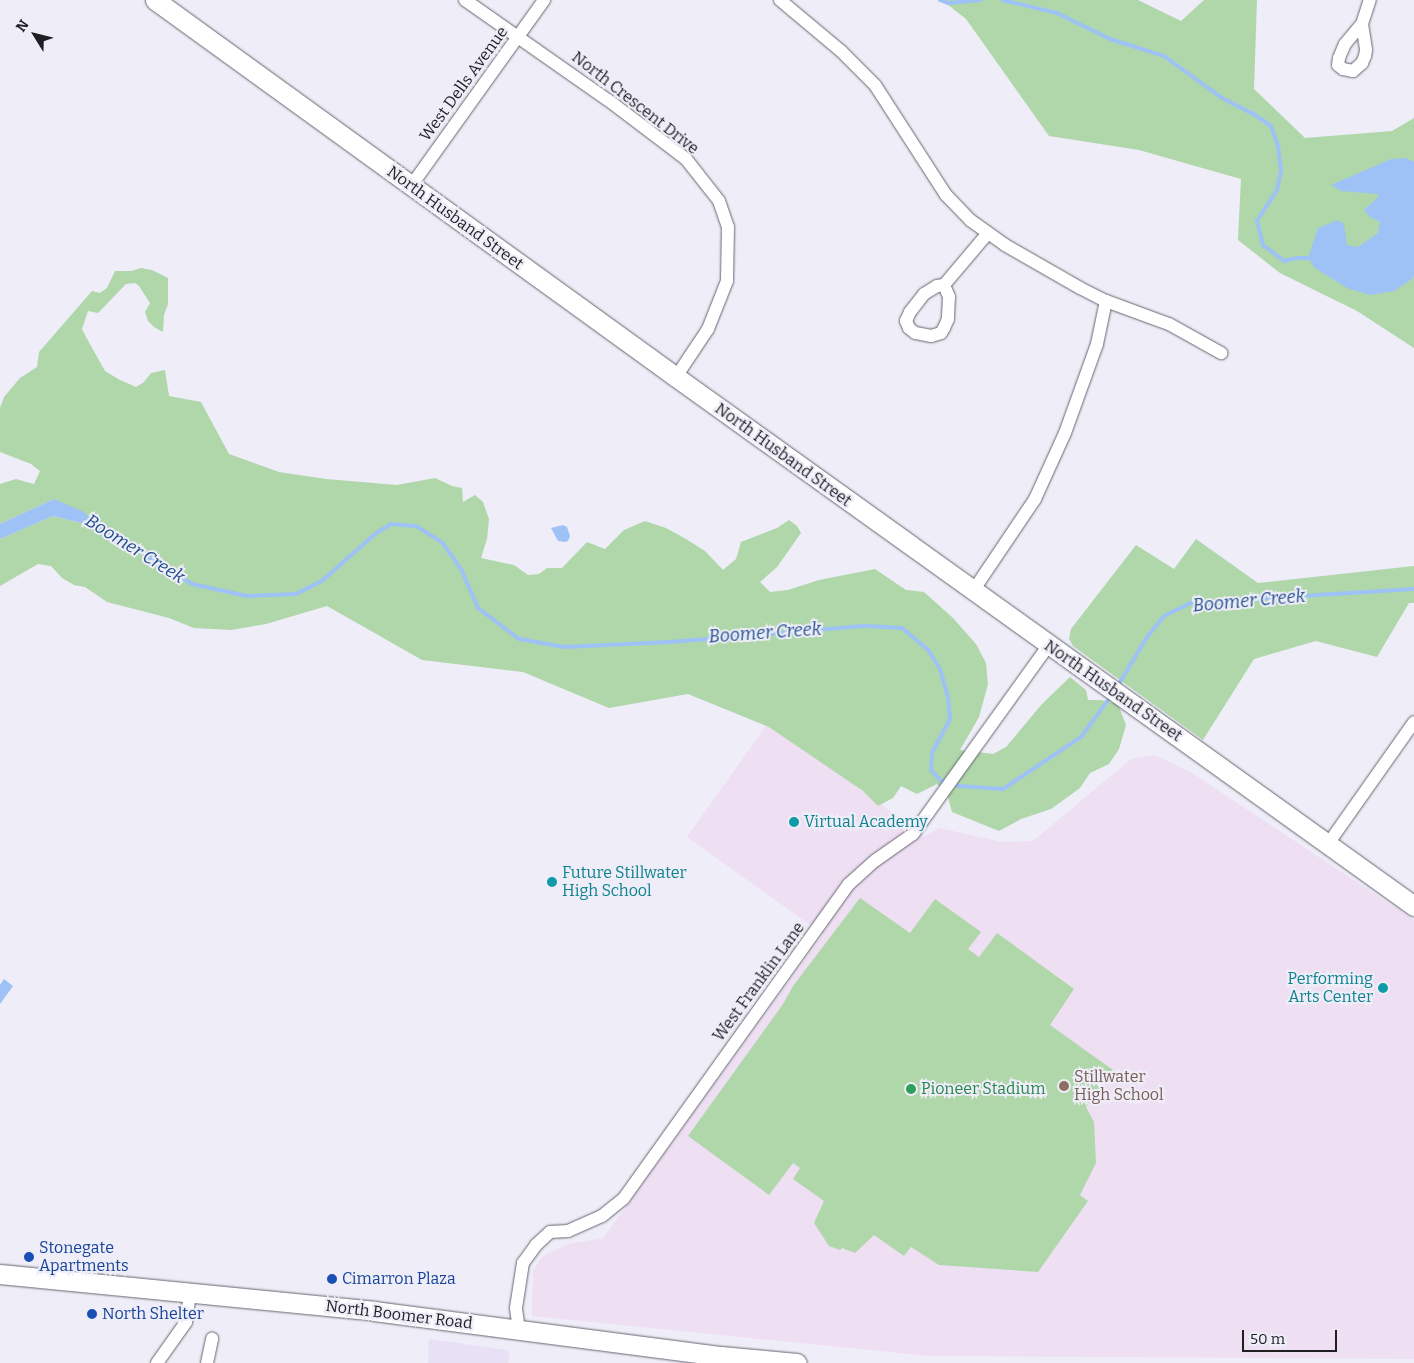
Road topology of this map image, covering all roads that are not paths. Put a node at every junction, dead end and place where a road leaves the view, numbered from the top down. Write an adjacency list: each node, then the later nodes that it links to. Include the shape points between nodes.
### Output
1 (155, 0): 8 (street, North Husband Street)
2 (465, 0): 7 (street, North Crescent Drive)
3 (544, 0): 7 (street, West Dells Avenue)
4 (780, 0): 9 (street, via 841,51 875,85 946,195)
5 (1370, 0): 6 (street)
6 (1362, 24)
7 (517, 38): 8 (street, West Dells Avenue); 13 (street, North Crescent Drive, via 608,100 686,159 719,201 728,227 727,281 708,329)
8 (411, 186): 13 (street, North Husband Street)
9 (988, 233): 10 (street); 11 (street)
10 (944, 285)
11 (1106, 302): 12 (street, via 1169,324); 14 (street, via 1097,344 1065,432 1035,499)
12 (1221, 353)
13 (676, 377): 14 (street, North Husband Street)
14 (973, 591): 15 (street, North Husband Street)
15 (1050, 646): 17 (street, North Husband Street); 21 (street, West Franklin Lane, via 913,834 848,884 624,1198 602,1216 568,1231 550,1232 536,1244 524,1263 516,1308)
16 (1414, 722): 17 (street)
17 (1328, 844): 18 (street, North Husband Street)
18 (1414, 906)
19 (0, 1274): 20 (street, North Boomer Road)
20 (190, 1292): 21 (street, North Boomer Road); 24 (street, via 186,1322)
21 (518, 1330): 23 (street, North Boomer Road)
22 (212, 1339): 25 (street)
23 (724, 1360): 26 (street, North Boomer Road)
24 (157, 1363)
25 (208, 1363)
26 (797, 1363)

